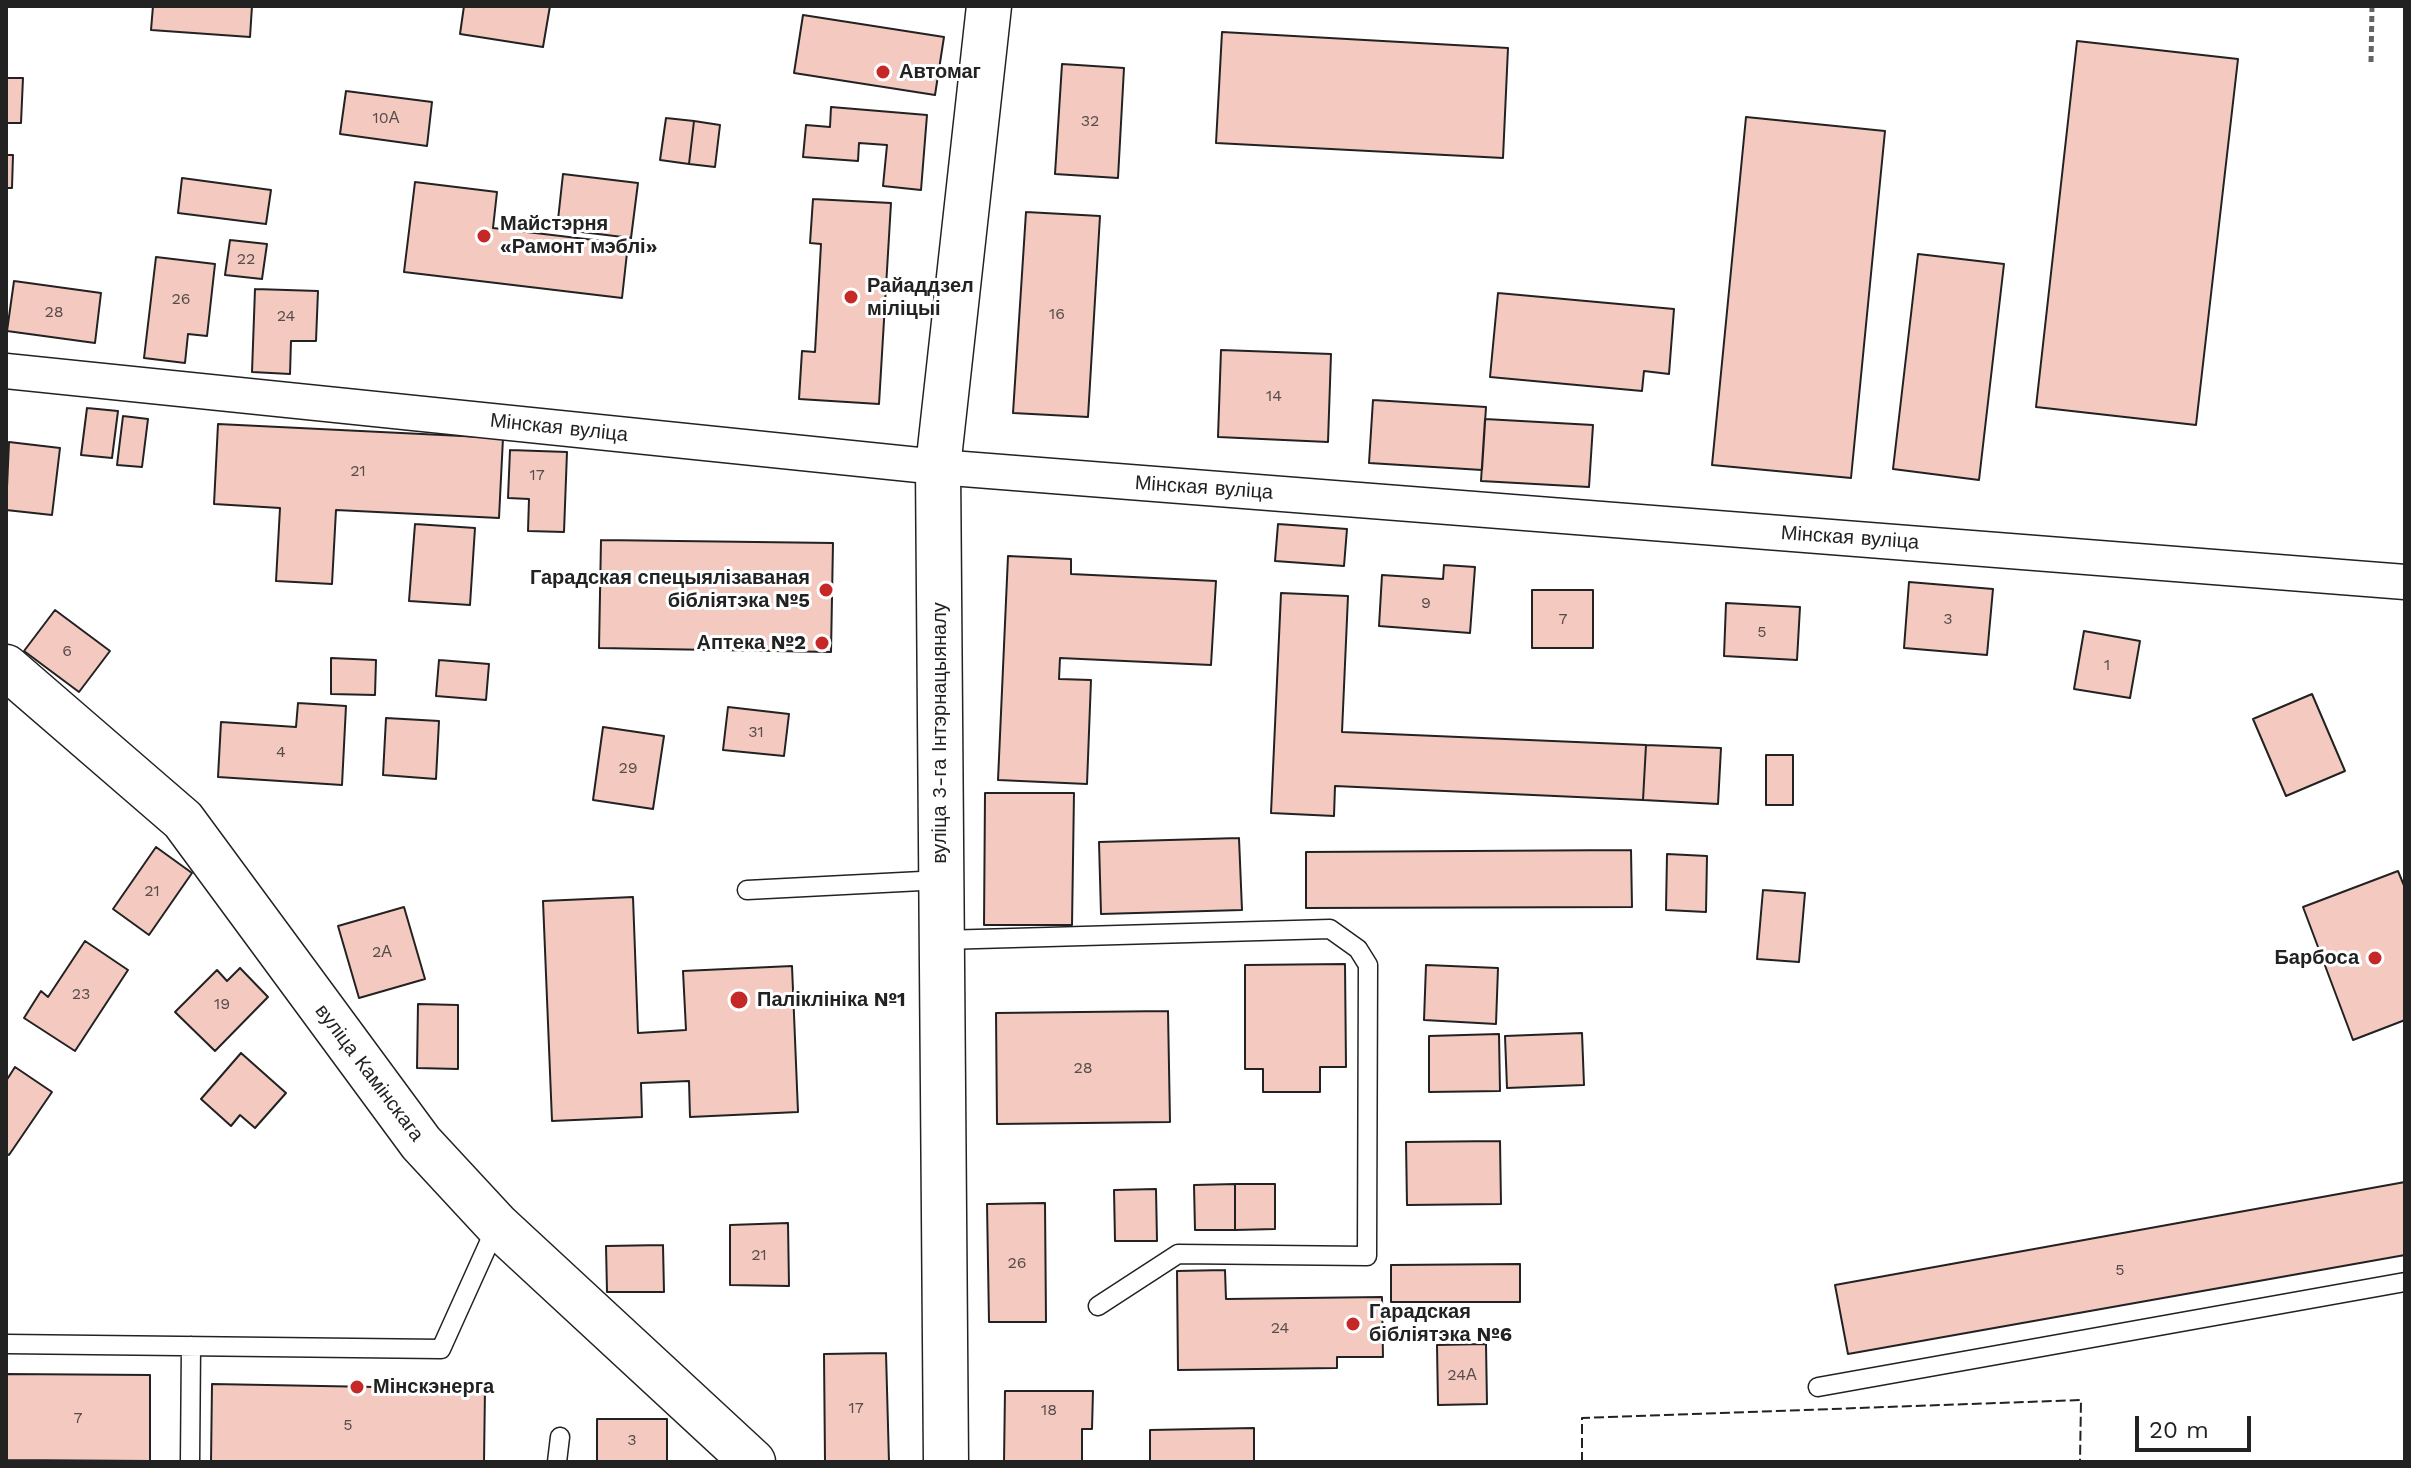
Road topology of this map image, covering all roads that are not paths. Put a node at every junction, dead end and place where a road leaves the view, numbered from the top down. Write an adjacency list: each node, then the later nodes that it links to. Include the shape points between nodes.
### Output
1 (989, 6): 3 (main road, вуліца 3-га Інтэрнацыяналу)
2 (6, 371): 3 (street, Мінская вуліца)
3 (938, 467): 4 (street, Мінская вуліца); 6 (main road, вуліца 3-га Інтэрнацыяналу)
4 (2405, 582)
5 (6, 667): 9 (main road, вуліца Камінскага, via 183,820 421,1143)
6 (941, 880): 7 (lane); 8 (main road, вуліца 3-га Інтэрнацыяналу)
7 (747, 890)
8 (942, 940): 11 (lane, via 1330,929 1358,949 1368,965 1367,1256 1178,1254); 16 (main road, вуліца 3-га Інтэрнацыяналу)
9 (497, 1225): 13 (lane, via 441,1349); 19 (main road, вуліца Камінскага)
10 (2405, 1282): 14 (lane)
11 (1098, 1306)
12 (6, 1344): 13 (lane)
13 (191, 1346): 17 (lane)
14 (1818, 1387)
15 (560, 1437): 18 (lane)
16 (945, 1461)
17 (190, 1462)
18 (557, 1462)
19 (753, 1462)

